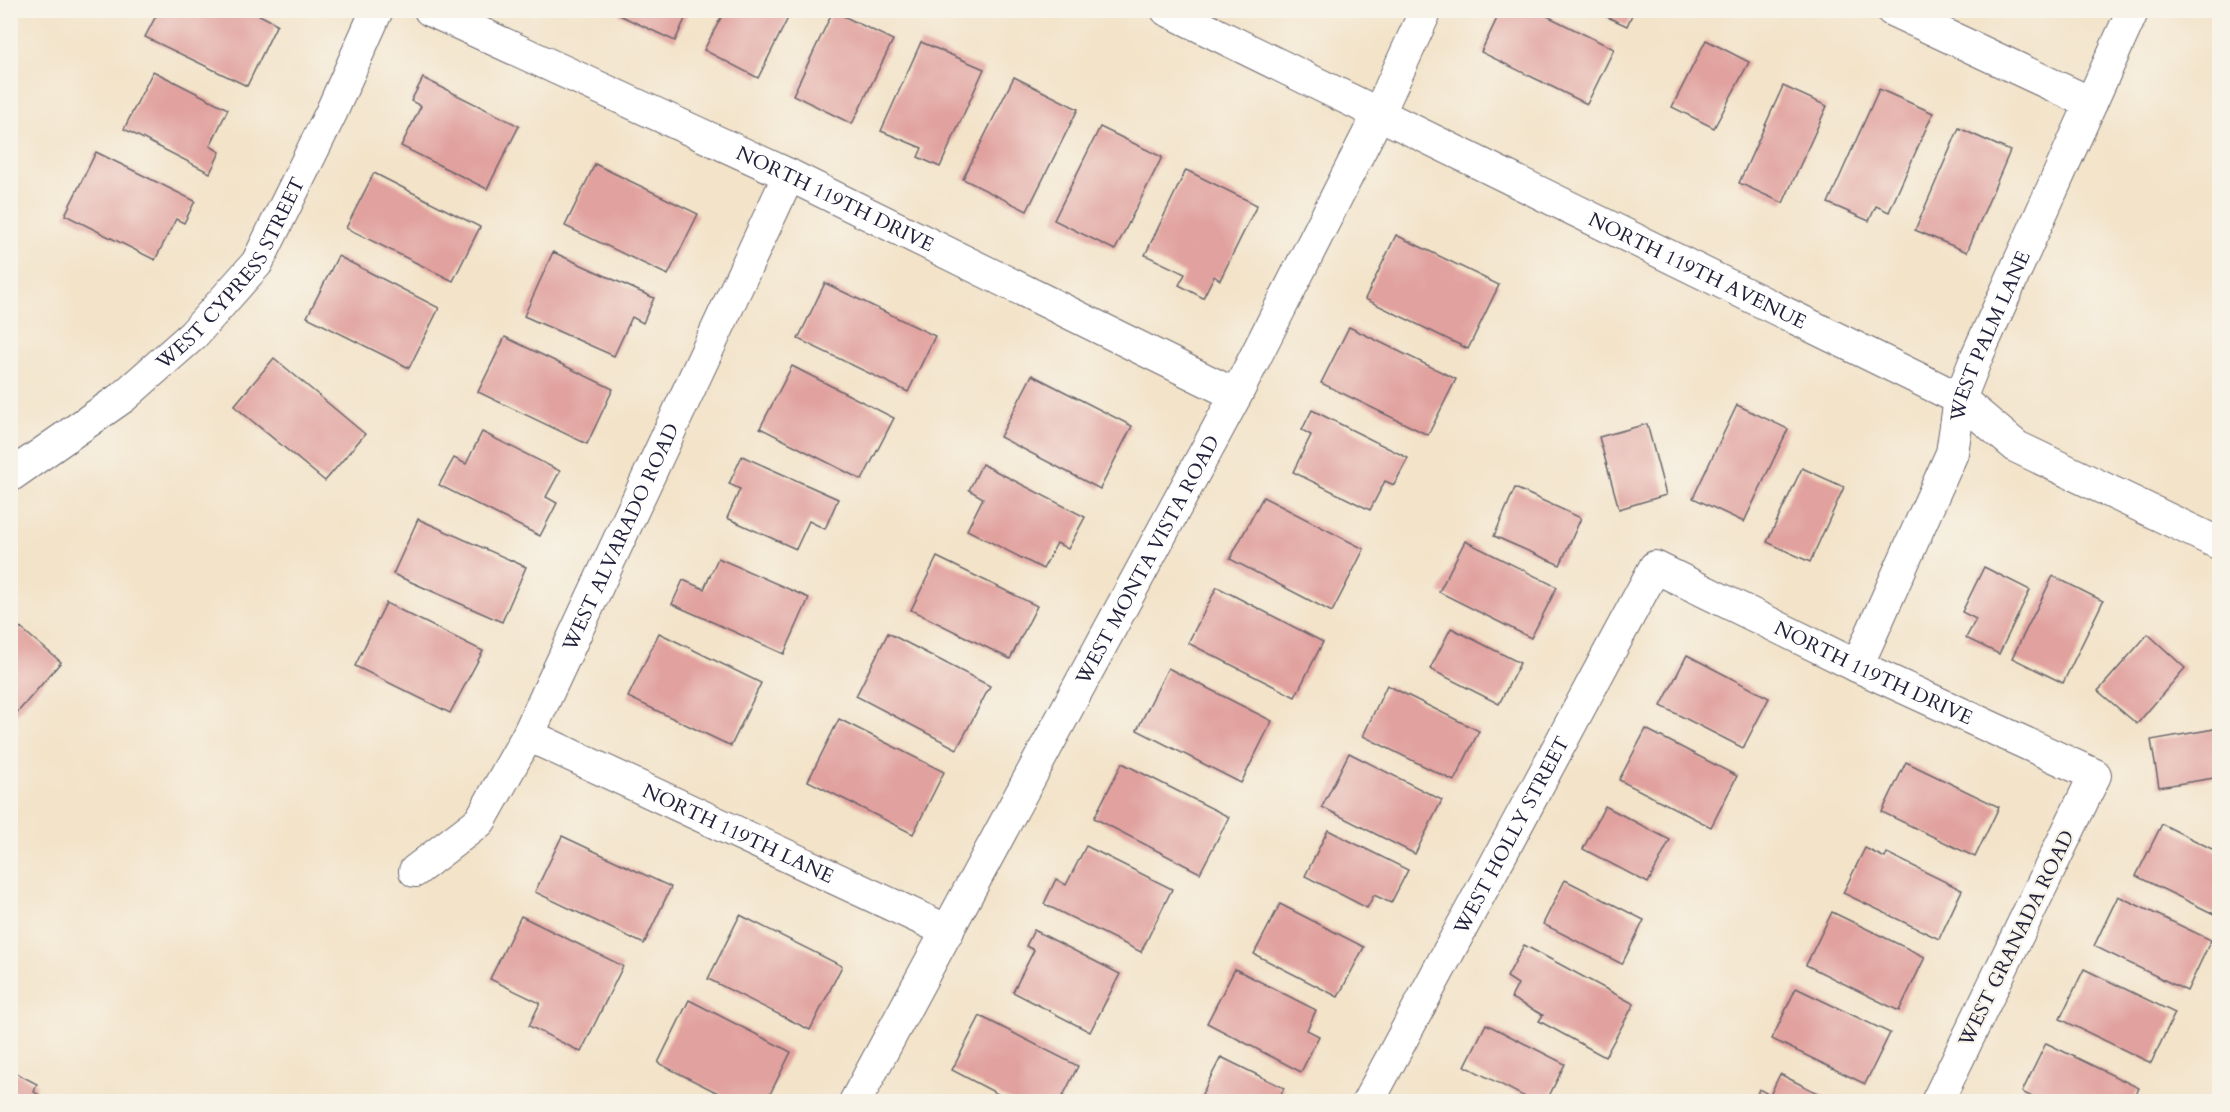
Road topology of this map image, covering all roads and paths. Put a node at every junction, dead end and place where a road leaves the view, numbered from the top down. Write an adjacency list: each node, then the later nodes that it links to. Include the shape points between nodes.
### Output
1 (377, 10): 12 (street, WEST CYPRESS STREET, via 257,263 193,335 123,397)
2 (430, 10): 9 (street, NORTH 119TH DRIVE)
3 (1167, 10): 8 (street, NORTH 119TH AVENUE)
4 (1426, 10): 8 (street, WEST MONTA VISTA ROAD)
5 (1892, 10): 7 (street)
6 (2133, 10): 7 (street, WEST PALM LANE)
7 (2091, 103): 11 (street, WEST PALM LANE)
8 (1379, 114): 10 (street, WEST MONTA VISTA ROAD); 11 (street, NORTH 119TH AVENUE)
9 (789, 175): 10 (street, NORTH 119TH DRIVE); 16 (street, WEST ALVARADO ROAD)
10 (1236, 395): 19 (street, WEST MONTA VISTA ROAD)
11 (1960, 399): 13 (street, NORTH 119TH AVENUE, via 2017,447); 15 (street, WEST PALM LANE, via 1952,453)
12 (10, 476)
13 (2220, 544)
14 (1654, 567): 15 (street, NORTH 119TH DRIVE); 21 (street, WEST HOLLY STREET)
15 (1857, 666): 17 (street, NORTH 119TH DRIVE)
16 (528, 735): 18 (street, WEST ALVARADO ROAD, via 480,821); 19 (street, NORTH 119TH LANE)
17 (2095, 776): 22 (street, WEST GRANADA ROAD)
18 (415, 871)
19 (948, 931): 20 (street, WEST MONTA VISTA ROAD)
20 (855, 1101)
21 (1368, 1101)
22 (1937, 1101)

